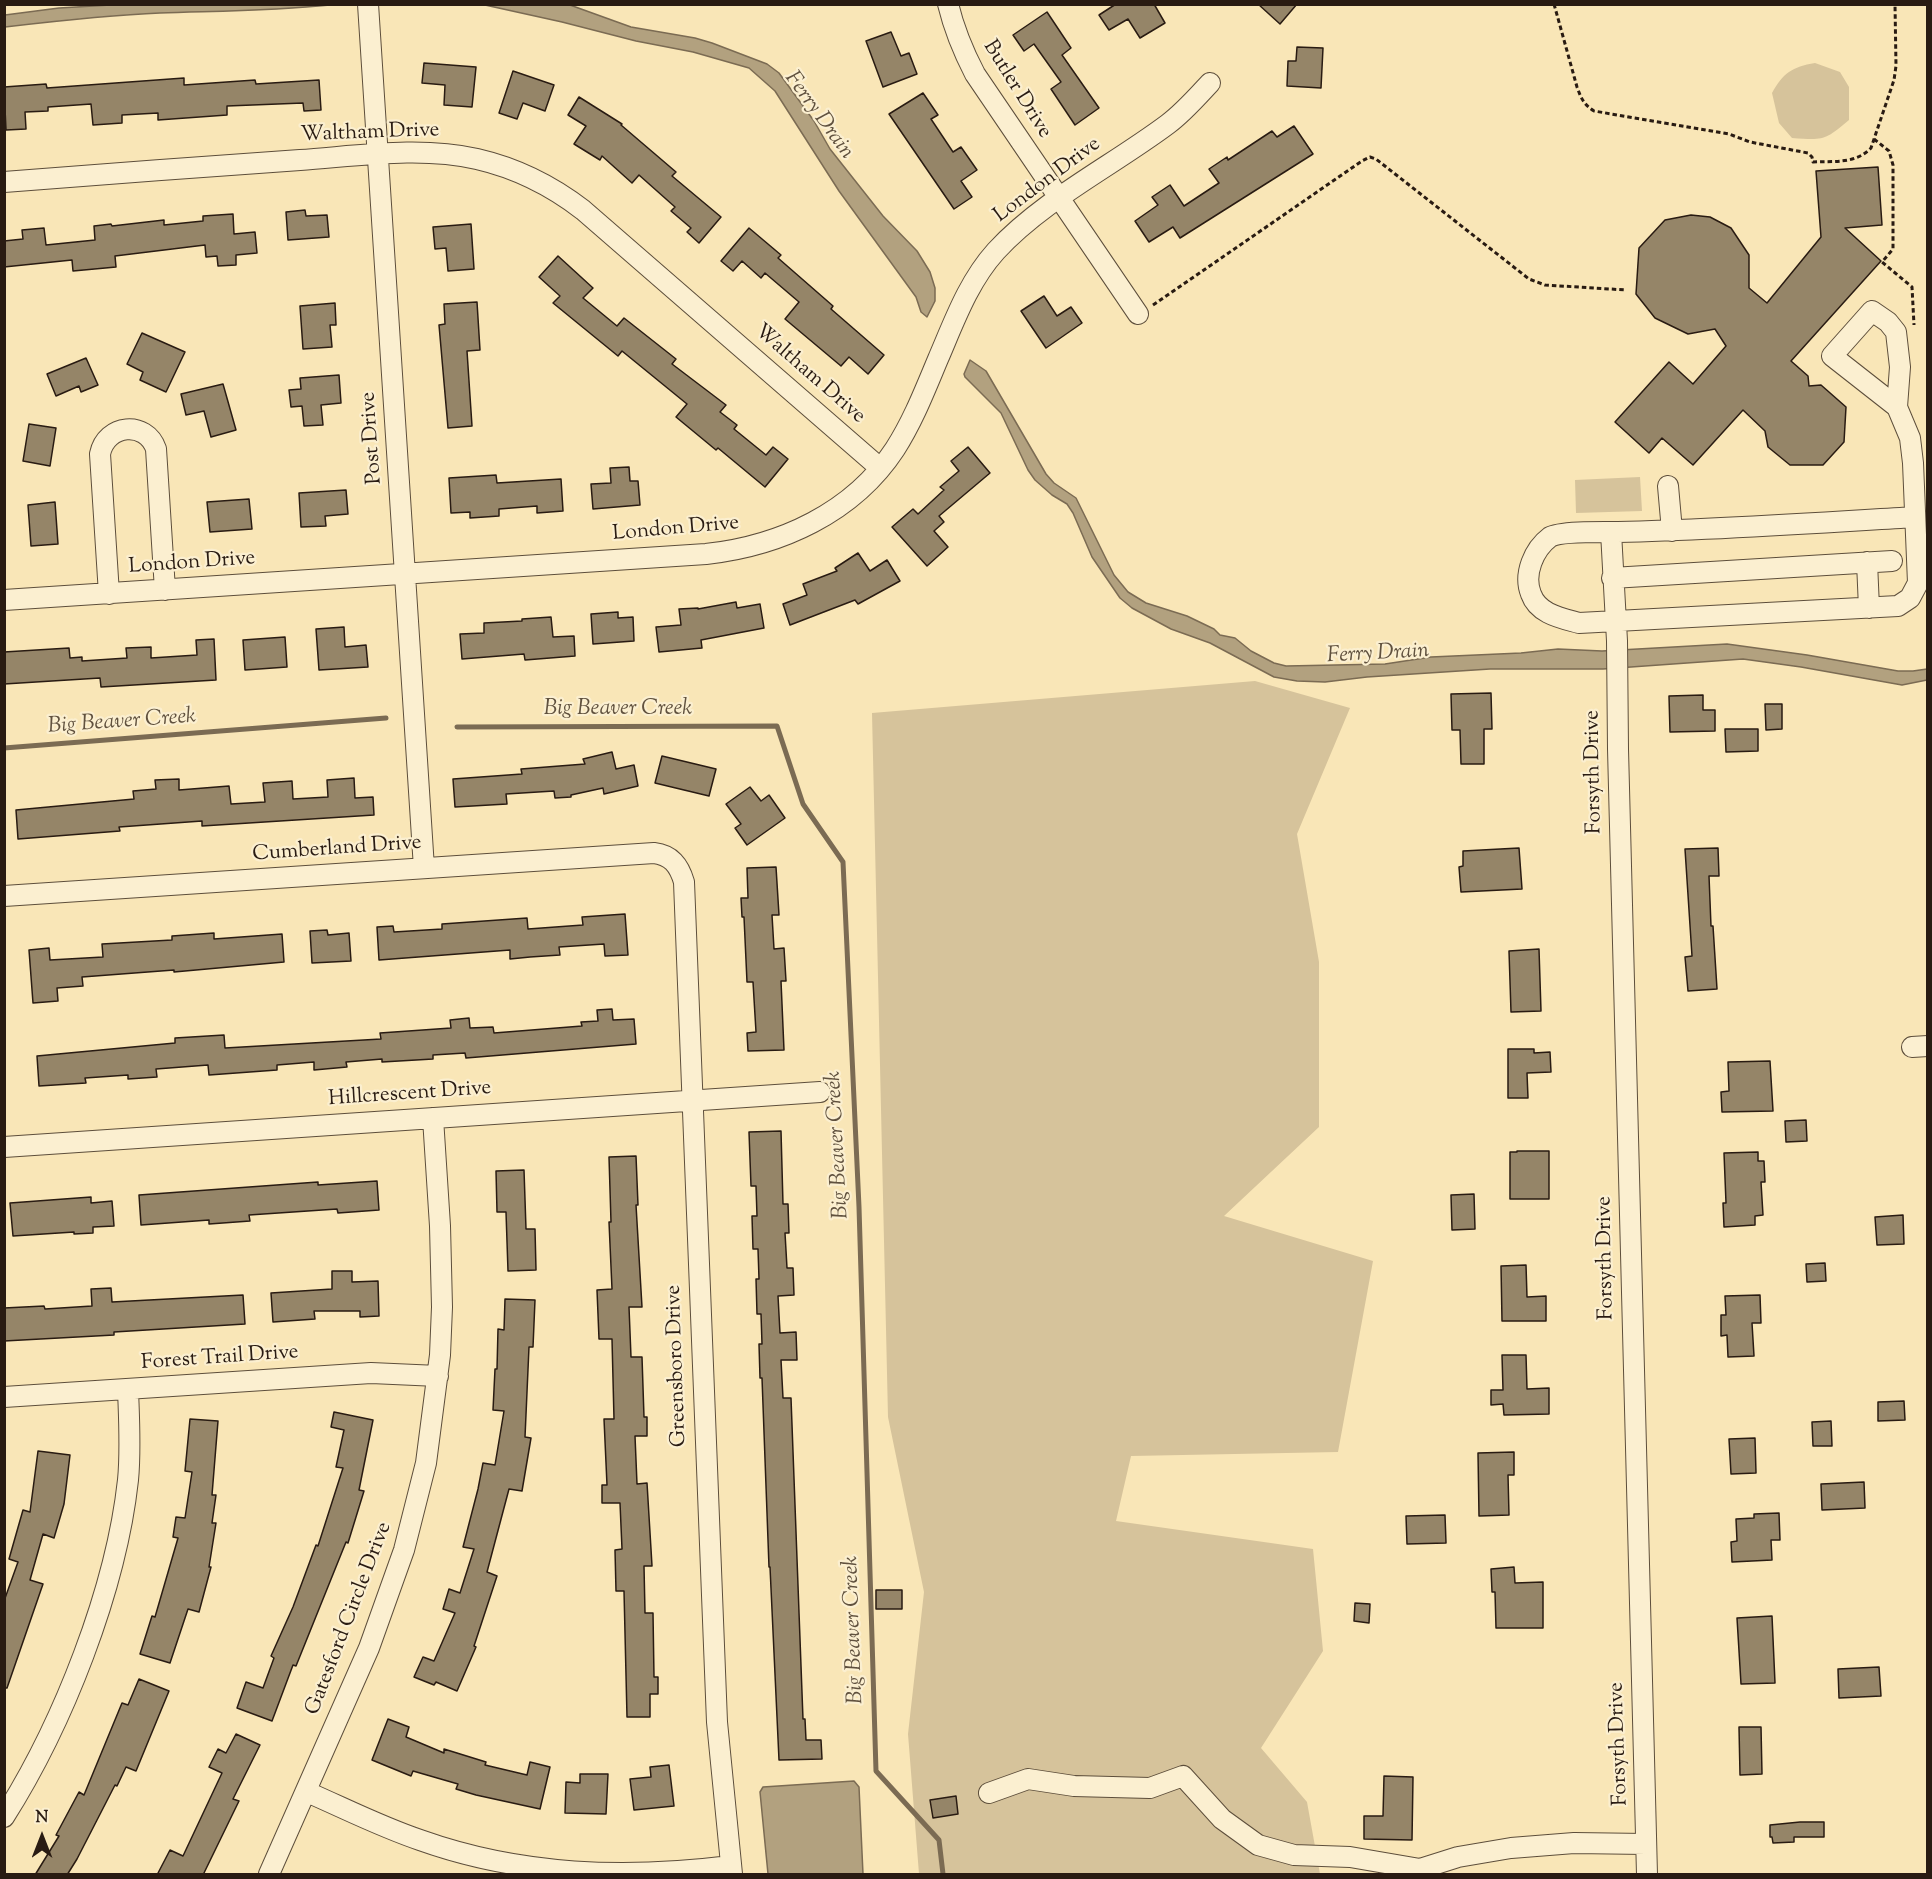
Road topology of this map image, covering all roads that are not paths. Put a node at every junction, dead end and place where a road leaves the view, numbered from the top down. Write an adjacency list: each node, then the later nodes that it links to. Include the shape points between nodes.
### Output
1 (368, 4): 4 (street, Post Drive)
2 (948, 4): 6 (street, Butler Drive, via 952,24 975,74)
3 (1210, 83): 6 (street, London Drive, via 1170,123)
4 (379, 155): 5 (street, Waltham Drive); 10 (street, Waltham Drive, via 433,153 477,159 522,173 567,198); 17 (street, Post Drive)
5 (4, 182)
6 (1058, 200): 7 (street, Butler Drive); 10 (street, London Drive, via 1023,224 982,269 960,308 908,427)
7 (1143, 311)
8 (1897, 407): 8 (street, via 1900,367 1896,332 1872,311 1832,356); 9 (street)
9 (1920, 463): 12 (street)
10 (880, 468): 17 (street, London Drive, via 853,495 816,521 780,538 740,550)
11 (1668, 486): 13 (street)
12 (1916, 517): 13 (street); 22 (street, via 1918,583 1910,598 1898,606)
13 (1672, 531): 14 (street)
14 (1611, 532): 18 (street, Forsyth Drive); 23 (street, via 1552,536 1535,552 1528,573 1530,593 1542,610)
15 (1892, 561): 16 (street)
16 (1867, 562): 18 (street); 22 (street)
17 (406, 574): 19 (street, London Drive); 25 (street, Post Drive)
18 (1612, 578): 23 (street, Forsyth Drive)
19 (165, 590): 20 (street, London Drive); 20 (street, via 156,449 147,435 129,429 107,439 100,454)
20 (110, 594): 21 (street, London Drive)
21 (4, 600)
22 (1869, 608): 23 (street)
23 (1616, 637): 37 (street, Forsyth Drive)
24 (672, 859): 25 (street, Cumberland Drive, via 654,853); 28 (street, Greensboro Drive, via 684,882)
25 (424, 868): 26 (street, Cumberland Drive)
26 (4, 896)
27 (820, 1092): 28 (street, Hillcrescent Drive)
28 (692, 1100): 29 (street, Hillcrescent Drive); 38 (street, Greensboro Drive, via 717,1722)
29 (432, 1118): 30 (street, Hillcrescent Drive); 31 (street, Gatesford Circle Drive, via 442,1272)
30 (4, 1147)
31 (438, 1376): 32 (street, Forest Trail Drive, via 371,1373); 34 (street, Gatesford Circle Drive, via 426,1464 404,1550 369,1648)
32 (128, 1389): 33 (street, Forest Trail Drive); 36 (street, via 128,1481 108,1576 60,1708)
33 (4, 1397)
34 (307, 1792): 39 (street, via 422,1841); 40 (street, Gatesford Circle Drive)
35 (989, 1793): 37 (street, via 1028,1779 1074,1786 1150,1788 1183,1776 1222,1819 1258,1845 1294,1854 1350,1857 1420,1869 1458,1857 1511,1848 1574,1843)
36 (4, 1817)
37 (1646, 1844): 41 (street, Forsyth Drive)
38 (731, 1870): 39 (street, via 660,1874)
39 (540, 1872)
40 (269, 1875)
41 (1647, 1875)

